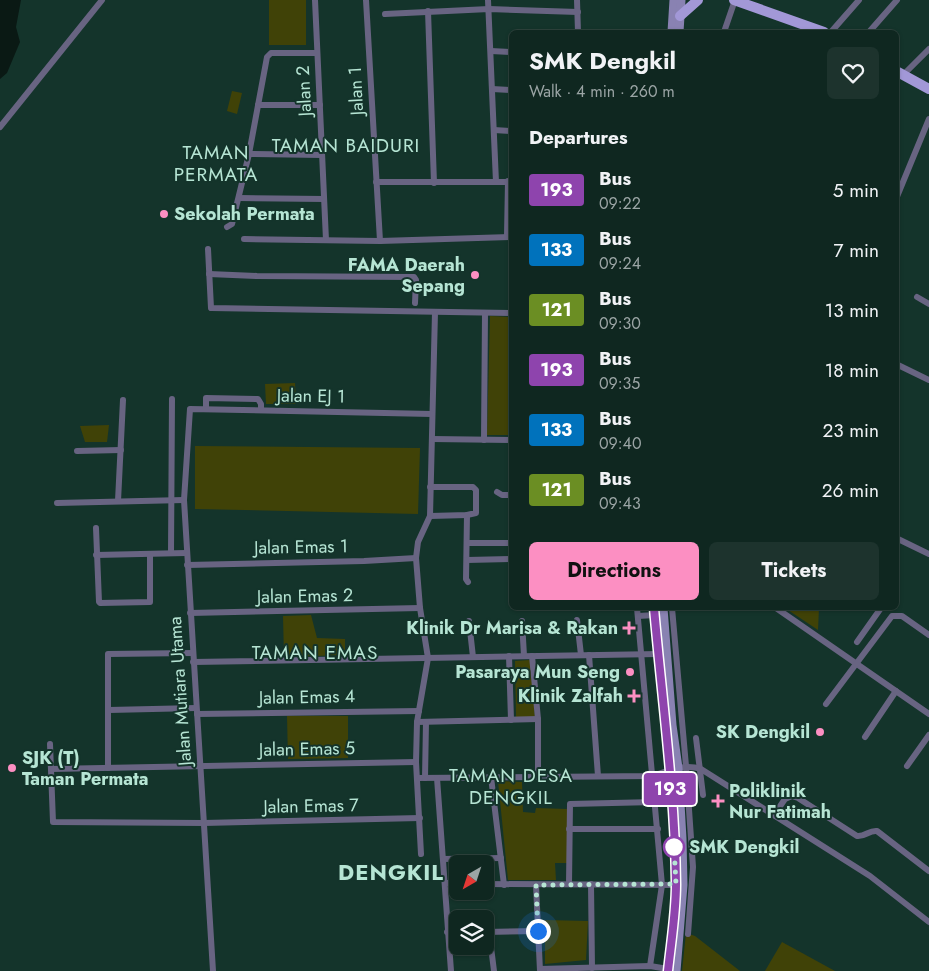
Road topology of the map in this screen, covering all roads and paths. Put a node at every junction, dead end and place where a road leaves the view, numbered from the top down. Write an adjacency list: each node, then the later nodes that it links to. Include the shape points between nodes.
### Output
1 (102, 0): 35 (street)
2 (315, 0): 27 (street, Jalan 2)
3 (366, 0): 40 (street, Jalan 1)
4 (488, 0): 12 (street)
5 (577, 0): 14 (street)
6 (674, 0): 18 (main road)
7 (681, 0): 16 (main road)
8 (698, 0): 16 (main road)
9 (735, 0): 20 (street); 21 (main road)
10 (858, 0): 22 (street)
11 (897, 0): 23 (street)
12 (489, 9): 13 (street); 14 (street); 25 (street)
13 (428, 11): 15 (street); 43 (street)
14 (578, 12): 17 (street)
15 (385, 14)
16 (680, 16): 19 (main road)
17 (578, 30)
18 (672, 30)
19 (679, 30)
20 (725, 30)
21 (818, 30)
22 (833, 30)
23 (871, 30)
24 (929, 49): 28 (street)
25 (491, 51): 26 (street); 29 (street)
26 (509, 52)
27 (317, 53): 32 (street, via 271,53 267,58); 33 (street, Jalan 2)
28 (900, 73): 30 (main road)
29 (492, 89): 31 (street); 36 (street)
30 (929, 89)
31 (509, 90)
32 (258, 105): 33 (street); 38 (street)
33 (320, 105): 39 (street, Jalan 2)
34 (929, 119): 44 (street)
35 (0, 127)
36 (494, 130): 37 (street); 41 (street)
37 (509, 131)
38 (249, 154): 39 (street); 45 (street)
39 (322, 155): 46 (street, Jalan 2)
40 (376, 182): 43 (street); 51 (street, Jalan 1)
41 (496, 182): 42 (street); 43 (street)
42 (509, 182)
43 (434, 183)
44 (899, 192)
45 (239, 198): 46 (street); 47 (street, via 232,224)
46 (324, 198): 50 (street, Jalan 2)
47 (228, 227)
48 (509, 236): 51 (street)
49 (244, 239): 50 (street)
50 (326, 240): 51 (street)
51 (380, 241)
52 (208, 249): 53 (street)
53 (209, 274): 55 (street, via 414,277); 57 (street, via 211,308)
54 (917, 297): 56 (street)
55 (415, 303)
56 (929, 304)
57 (435, 312): 58 (street); 67 (street)
58 (484, 313): 59 (street); 69 (street)
59 (509, 313)
60 (899, 365): 61 (street)
61 (929, 380)
62 (172, 399): 76 (street)
63 (123, 400): 71 (street)
64 (190, 409): 65 (street, Jalan EJ 1); 77 (street, Jalan Mutiara Utama)
65 (206, 409): 66 (street, Jalan EJ 1); 66 (street, via 206,398 258,399)
66 (261, 410): 67 (street, Jalan EJ 1)
67 (432, 414): 68 (street)
68 (432, 439): 69 (street); 73 (street)
69 (484, 440): 70 (street)
70 (509, 440)
71 (121, 450): 72 (street); 78 (street)
72 (77, 451)
73 (430, 487): 80 (street, via 473,487 476,490 476,513); 81 (street)
74 (497, 492): 75 (street)
75 (509, 495)
76 (170, 500): 77 (street); 78 (street); 86 (street)
77 (184, 500): 87 (street, Jalan Mutiara Utama)
78 (118, 501): 79 (street)
79 (57, 503)
80 (467, 515): 81 (street); 84 (street)
81 (430, 516): 91 (street, via 418,542)
82 (96, 528): 90 (street)
83 (899, 539): 89 (street)
84 (467, 542): 85 (street); 93 (street)
85 (509, 543)
86 (171, 553): 87 (street); 88 (street)
87 (186, 553): 94 (street, Jalan Mutiara Utama)
88 (150, 554): 90 (street); 90 (street, via 152,600 148,604 98,602)
89 (929, 554)
90 (96, 555)
91 (416, 558): 94 (street, Jalan Emas 1); 96 (street)
92 (509, 559): 93 (street)
93 (467, 560): 95 (street)
94 (187, 565): 103 (street, Jalan Mutiara Utama)
95 (468, 582)
96 (420, 608): 103 (street, Jalan Emas 2); 119 (street)
97 (637, 610): 104 (street)
98 (663, 610): 133 (main road)
99 (672, 610): 132 (street)
100 (779, 610): 121 (street)
101 (880, 610): 109 (street)
102 (655, 612): 104 (street); 111 (main road)
103 (190, 614): 110 (street, Jalan Mutiara Utama)
104 (638, 616): 114 (street)
105 (577, 620): 112 (street)
106 (470, 621): 118 (street)
107 (522, 621): 116 (street)
108 (929, 635): 121 (street, via 902,616 892,616)
109 (857, 642)
110 (193, 653): 120 (street, Jalan Mutiara Utama); 124 (street, via 108,654)
111 (659, 654): 114 (street); 142 (main road)
112 (581, 655): 113 (street); 117 (street)
113 (589, 655): 114 (street); 145 (street)
114 (642, 655): 146 (street)
115 (509, 656): 116 (street); 118 (street); 129 (street)
116 (524, 656): 117 (street)
117 (532, 656): 128 (street)
118 (473, 657): 119 (street)
119 (428, 658): 120 (street); 126 (street)
120 (193, 662): 125 (street, Jalan Mutiara Utama)
121 (856, 663): 122 (street); 123 (street)
122 (896, 691): 127 (street); 135 (street)
123 (826, 704)
124 (109, 710): 125 (street, Jalan Emas 4); 141 (street)
125 (196, 711): 126 (street, Jalan Emas 4); 139 (street, Jalan Mutiara Utama)
126 (419, 711): 130 (street)
127 (929, 714)
128 (538, 719): 129 (street); 148 (street)
129 (511, 720): 131 (street)
130 (417, 722): 131 (street); 138 (street)
131 (426, 722): 150 (street)
132 (682, 724): 133 (street); 142 (street)
133 (672, 725): 142 (main road)
134 (929, 735): 140 (street)
135 (866, 737)
136 (696, 738): 144 (street)
137 (50, 744): 143 (street)
138 (416, 762): 139 (street, Jalan Emas 5); 149 (street)
139 (200, 766): 141 (street, Jalan Emas 5); 156 (street, Jalan Mutiara Utama)
140 (908, 766)
141 (108, 768): 143 (street, Jalan Emas 5)
142 (678, 768): 144 (street); 146 (street); 167 (main road); 171 (main road, via 684,807)
143 (51, 769): 156 (street, Jalan Emas 7, via 53,822)
144 (701, 769): 152 (street); 154 (street)
145 (598, 776): 146 (street); 148 (street)
146 (652, 776): 153 (street)
147 (491, 777): 148 (street); 151 (street); 160 (street)
148 (538, 777)
149 (416, 778): 150 (street); 155 (street)
150 (425, 778): 151 (street)
151 (437, 778): 161 (street)
152 (703, 795)
153 (655, 802): 157 (street, via 571,804); 158 (street)
154 (774, 815): 162 (street, via 785,799 798,798 857,836 877,831); 172 (street, via 870,876)
155 (420, 818): 156 (street, Jalan Emas 7); 159 (street)
156 (204, 823): 182 (street, Jalan Mutiara Utama)
157 (569, 829): 158 (street); 165 (street)
158 (658, 829): 170 (street)
159 (421, 854)
160 (501, 858): 161 (street); 168 (street)
161 (443, 859): 163 (street)
162 (929, 871)
163 (446, 883): 174 (street)
164 (494, 884): 168 (street)
165 (569, 884): 166 (street); 169 (street)
166 (591, 884): 170 (street); 179 (street)
167 (676, 884): 170 (street); 181 (main road)
168 (504, 885): 169 (street)
169 (536, 885): 173 (street)
170 (662, 885): 178 (street)
171 (686, 914): 176 (street); 181 (main road)
172 (929, 922)
173 (538, 931): 175 (street); 180 (street)
174 (447, 932): 183 (street)
175 (494, 932)
176 (688, 934)
177 (491, 955): 184 (street)
178 (650, 966): 179 (street); 181 (street)
179 (592, 968): 180 (street)
180 (540, 970)
181 (671, 970)
182 (213, 971)
183 (451, 971)
184 (494, 971)

